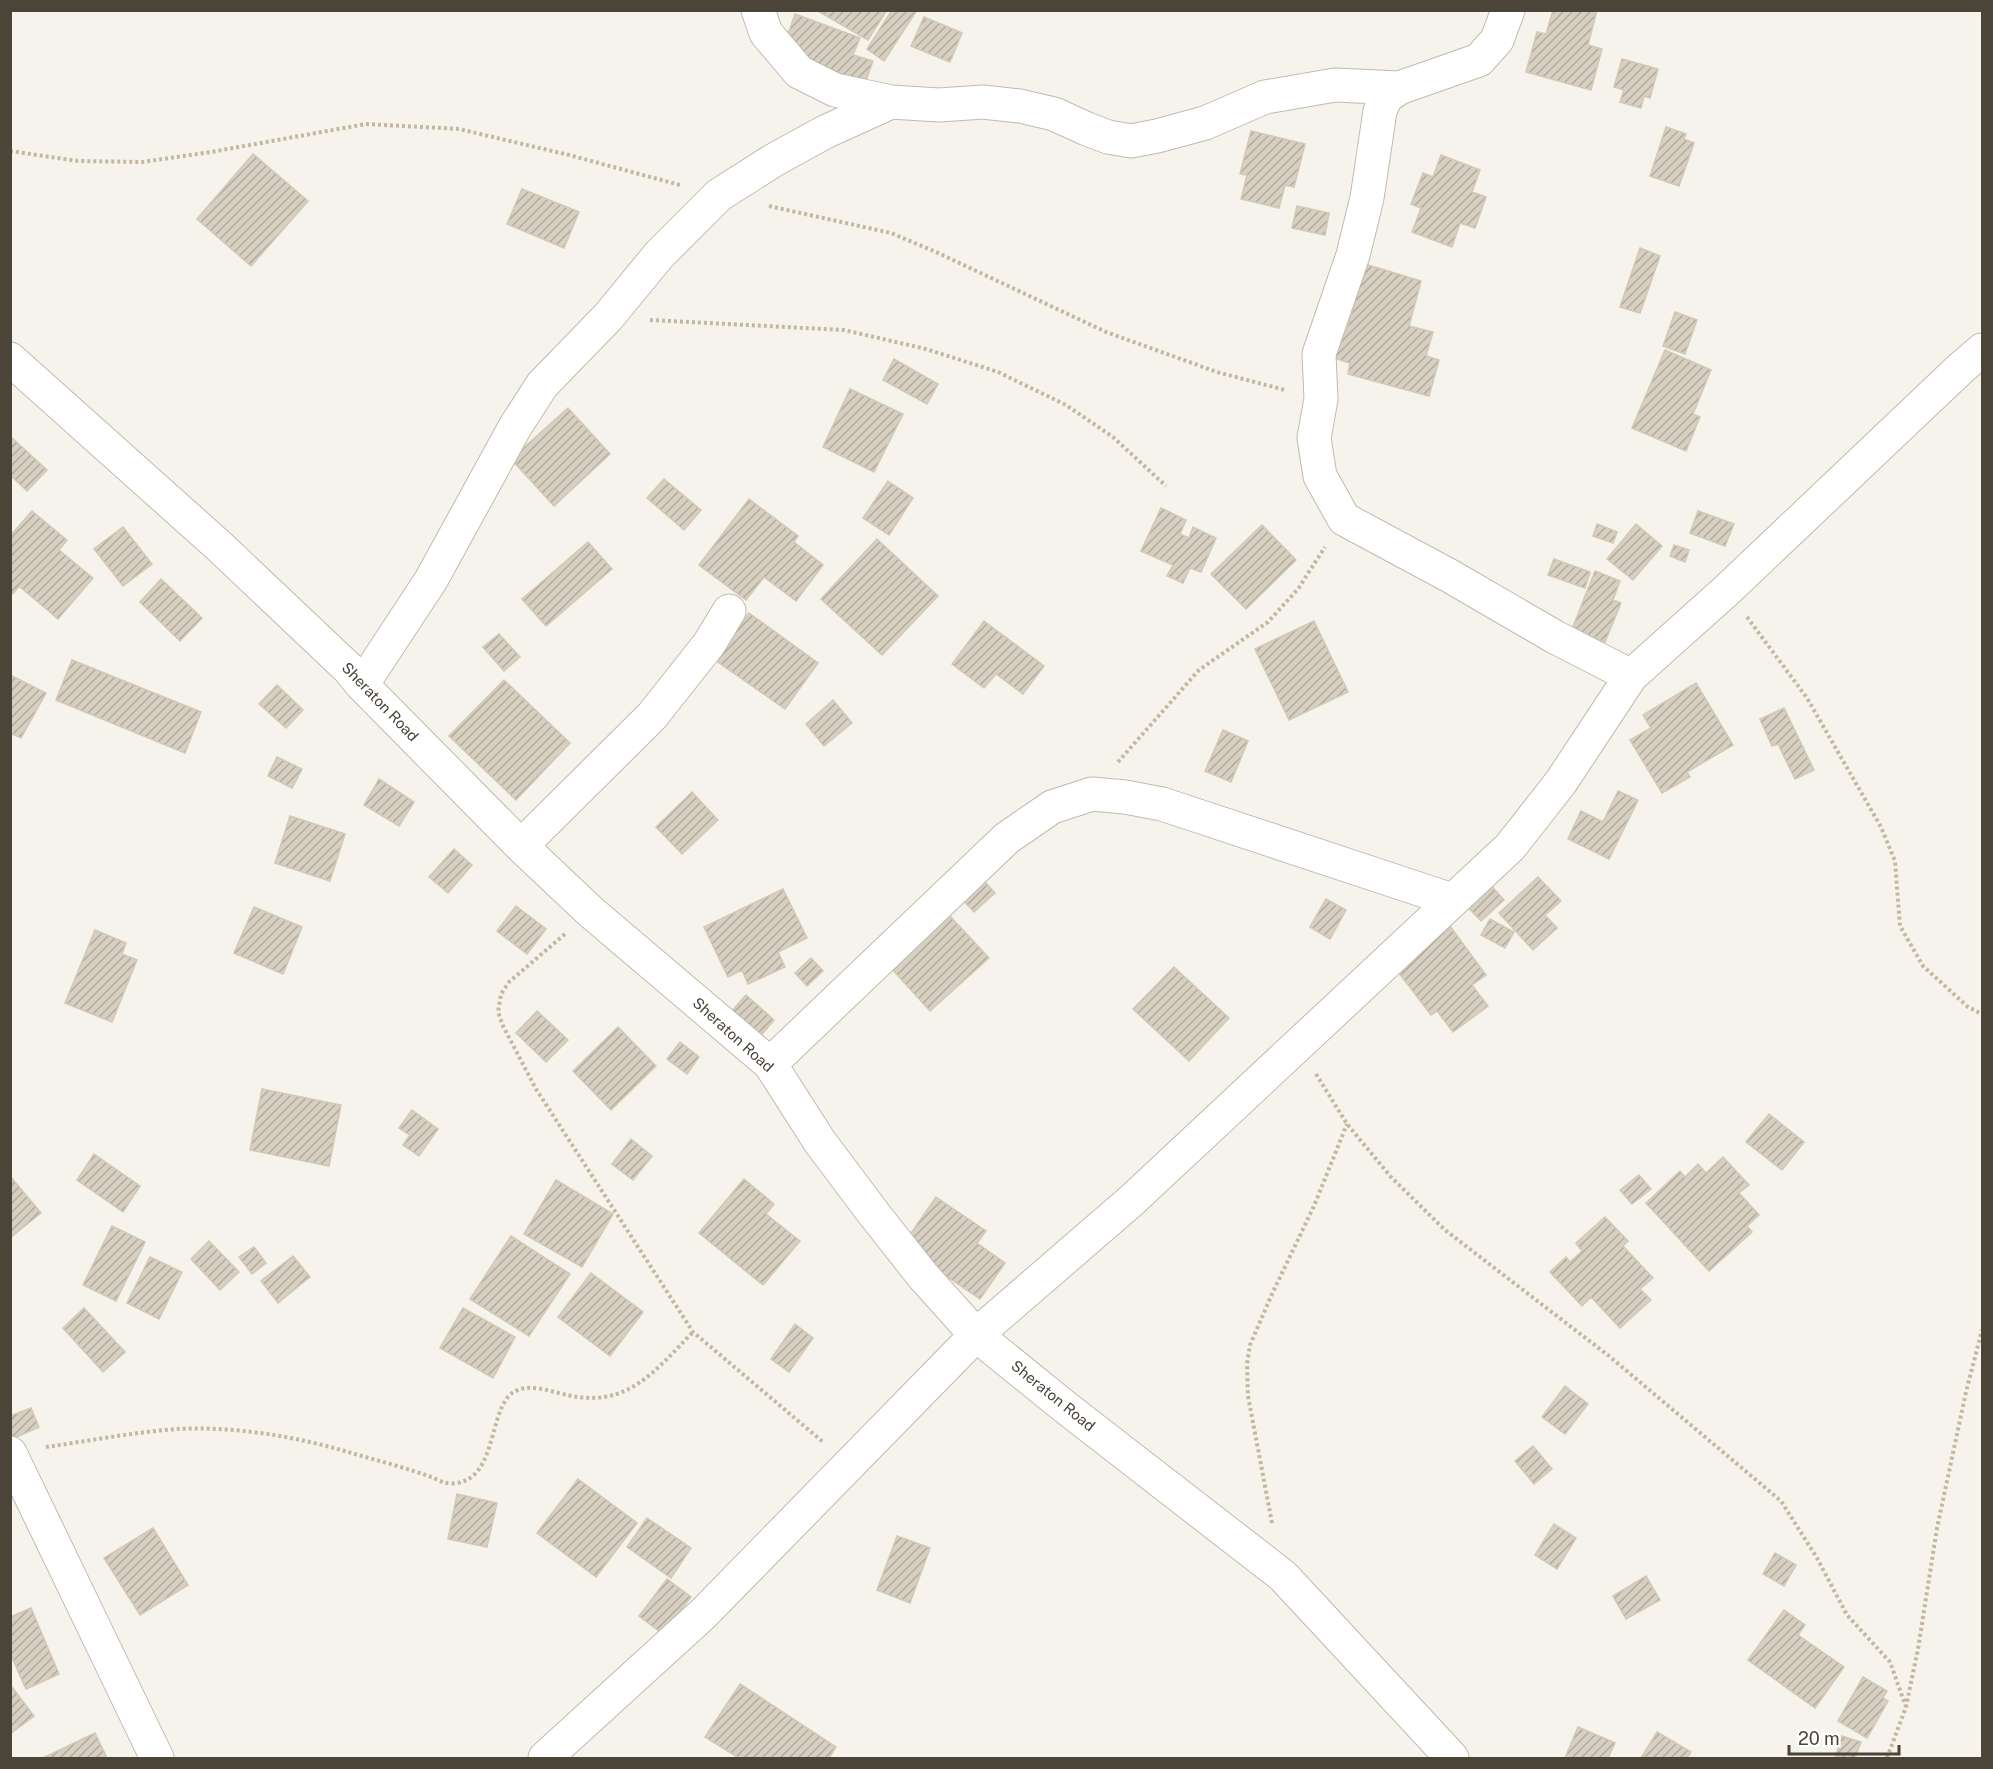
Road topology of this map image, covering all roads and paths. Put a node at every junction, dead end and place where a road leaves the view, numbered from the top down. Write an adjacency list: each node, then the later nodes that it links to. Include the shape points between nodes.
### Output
1 (758, 10): 4 (street, via 766,33 799,72 835,90)
2 (1508, 10): 3 (street, via 1497,40 1479,60)
3 (1399, 88): 4 (street, via 1335,85 1265,97 1205,123 1131,141 1108,137 1054,114 1020,106); 10 (street, via 1386,97 1380,111 1367,198 1353,255 1319,354)
4 (891, 102): 6 (street, via 825,132)
5 (10, 151): 6 (path, via 78,161 142,162 366,124 447,128 569,155)
6 (718, 195): 7 (street, via 659,255); 10 (path, via 891,233 1106,332 1217,372)
7 (608, 317): 11 (path, via 844,330 926,349 998,372 1066,405 1113,437); 16 (street, via 542,385 431,580)
8 (1983, 350): 13 (street)
9 (10, 359): 16 (street, Sheraton Road, via 219,546)
10 (1321, 399): 12 (street, via 1314,438 1320,476)
11 (1166, 486)
12 (1344, 519): 15 (street); 17 (path, via 1298,589 1268,622 1199,670)
13 (1727, 590): 15 (street); 21 (path, via 1807,698 1881,827 1895,861 1900,927 1923,966 1968,1007)
14 (729, 610): 18 (street, via 709,644 652,716)
15 (1631, 676): 19 (street, via 1561,782 1510,847)
16 (362, 685): 18 (street, Sheraton Road)
17 (1092, 794): 19 (street, via 1162,804); 23 (street, via 1052,807 1007,838)
18 (521, 846): 20 (street, Sheraton Road)
19 (1452, 900): 22 (street)
20 (591, 912): 23 (street, Sheraton Road); 26 (path, via 509,982 501,994 498,1012 536,1089)
21 (1983, 1014)
22 (1297, 1045): 24 (path); 27 (street, via 1131,1201)
23 (770, 1064): 27 (street, Sheraton Road, via 820,1142 874,1214)
24 (1347, 1124): 31 (path, via 1257,1328 1247,1364 1259,1462); 32 (path, via 1391,1177 1445,1230 1609,1356 1781,1501 1847,1615 1890,1662)
25 (1983, 1330): 32 (path, via 1937,1528)
26 (693, 1332): 28 (path, via 633,1388 608,1398 578,1398 529,1387 515,1390 505,1402 482,1466 470,1479 459,1483 445,1483 345,1451 224,1429 176,1429); 30 (path)
27 (976, 1335): 30 (street); 31 (street, Sheraton Road)
28 (46, 1447)
29 (10, 1453): 33 (street)
30 (848, 1463): 34 (street, via 703,1614)
31 (1283, 1576): 35 (street, Sheraton Road)
32 (1906, 1707): 36 (path)
33 (157, 1758)
34 (545, 1758)
35 (1452, 1758)
36 (1887, 1758)

